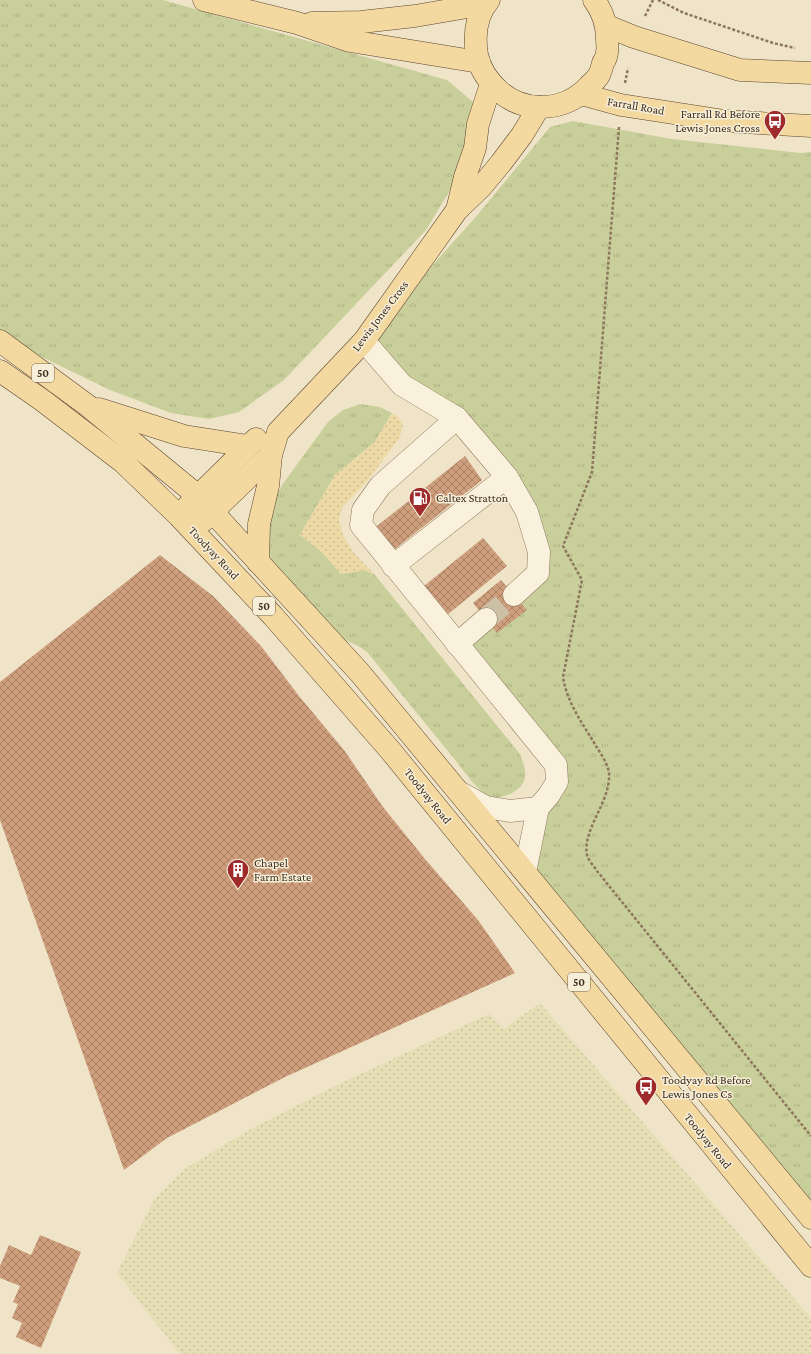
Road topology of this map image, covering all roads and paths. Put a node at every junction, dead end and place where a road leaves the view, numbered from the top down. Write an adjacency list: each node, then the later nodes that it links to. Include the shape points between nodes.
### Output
1 (204, 0): 5 (main road)
2 (594, 0): 6 (main road, via 600,7)
3 (658, 0): 8 (path, via 684,13 773,43)
4 (487, 2): 5 (main road, via 415,16 361,22); 9 (main road, via 477,23 475,43)
5 (297, 23): 9 (main road, via 350,41)
6 (607, 26): 7 (main road); 12 (main road, via 608,52 599,75)
7 (634, 37): 10 (main road, via 740,70); 13 (path)
8 (797, 48)
9 (479, 62): 11 (main road)
10 (811, 73)
11 (491, 84): 14 (main road, via 505,96 521,104); 16 (main road, Lewis Jones Cross, via 478,124 475,148)
12 (581, 94): 13 (main road, Farrall Road); 14 (main road, via 568,102)
13 (621, 105): 15 (main road, Farrall Road, via 726,121); 37 (path, via 592,472 563,546 582,580 563,677 565,688 572,706 602,755 608,773 607,791 588,837 587,856)
14 (539, 107): 16 (main road, Lewis Jones Cross, via 501,163)
15 (811, 126)
16 (457, 210): 18 (main road, Lewis Jones Cross)
17 (0, 341): 20 (main road, 50)
18 (364, 341): 21 (lane, via 402,385); 22 (main road, Lewis Jones Cross)
19 (0, 371): 28 (main road, Toodyay Road / 50, via 123,462)
20 (87, 405): 23 (main road, via 184,436); 26 (main road, 50)
21 (457, 418): 25 (lane); 30 (lane, via 380,486 363,510 361,525)
22 (278, 432): 23 (main road, via 257,438); 24 (main road, Lewis Jones Cross)
23 (248, 446): 26 (main road)
24 (271, 455): 27 (main road, Lewis Jones Cross); 29 (main road, via 268,486 259,524)
25 (507, 477): 30 (lane); 31 (lane, via 527,512 539,552 538,573)
26 (198, 496): 27 (main road, 50); 28 (main road)
27 (213, 512): 28 (main road, Lewis Jones Cross); 29 (main road, 50)
28 (186, 524): 39 (main road, Toodyay Road / 50, via 273,616 390,750)
29 (258, 562): 34 (main road, 50, via 360,673)
30 (393, 566): 33 (lane)
31 (514, 595)
32 (486, 619): 33 (lane)
33 (457, 644): 35 (lane, via 556,765 557,782)
34 (459, 792): 35 (lane, via 486,807 510,811); 36 (main road, 50)
35 (538, 808): 36 (lane)
36 (525, 872): 38 (main road, 50)
37 (811, 1136)
38 (811, 1218)
39 (811, 1266)

